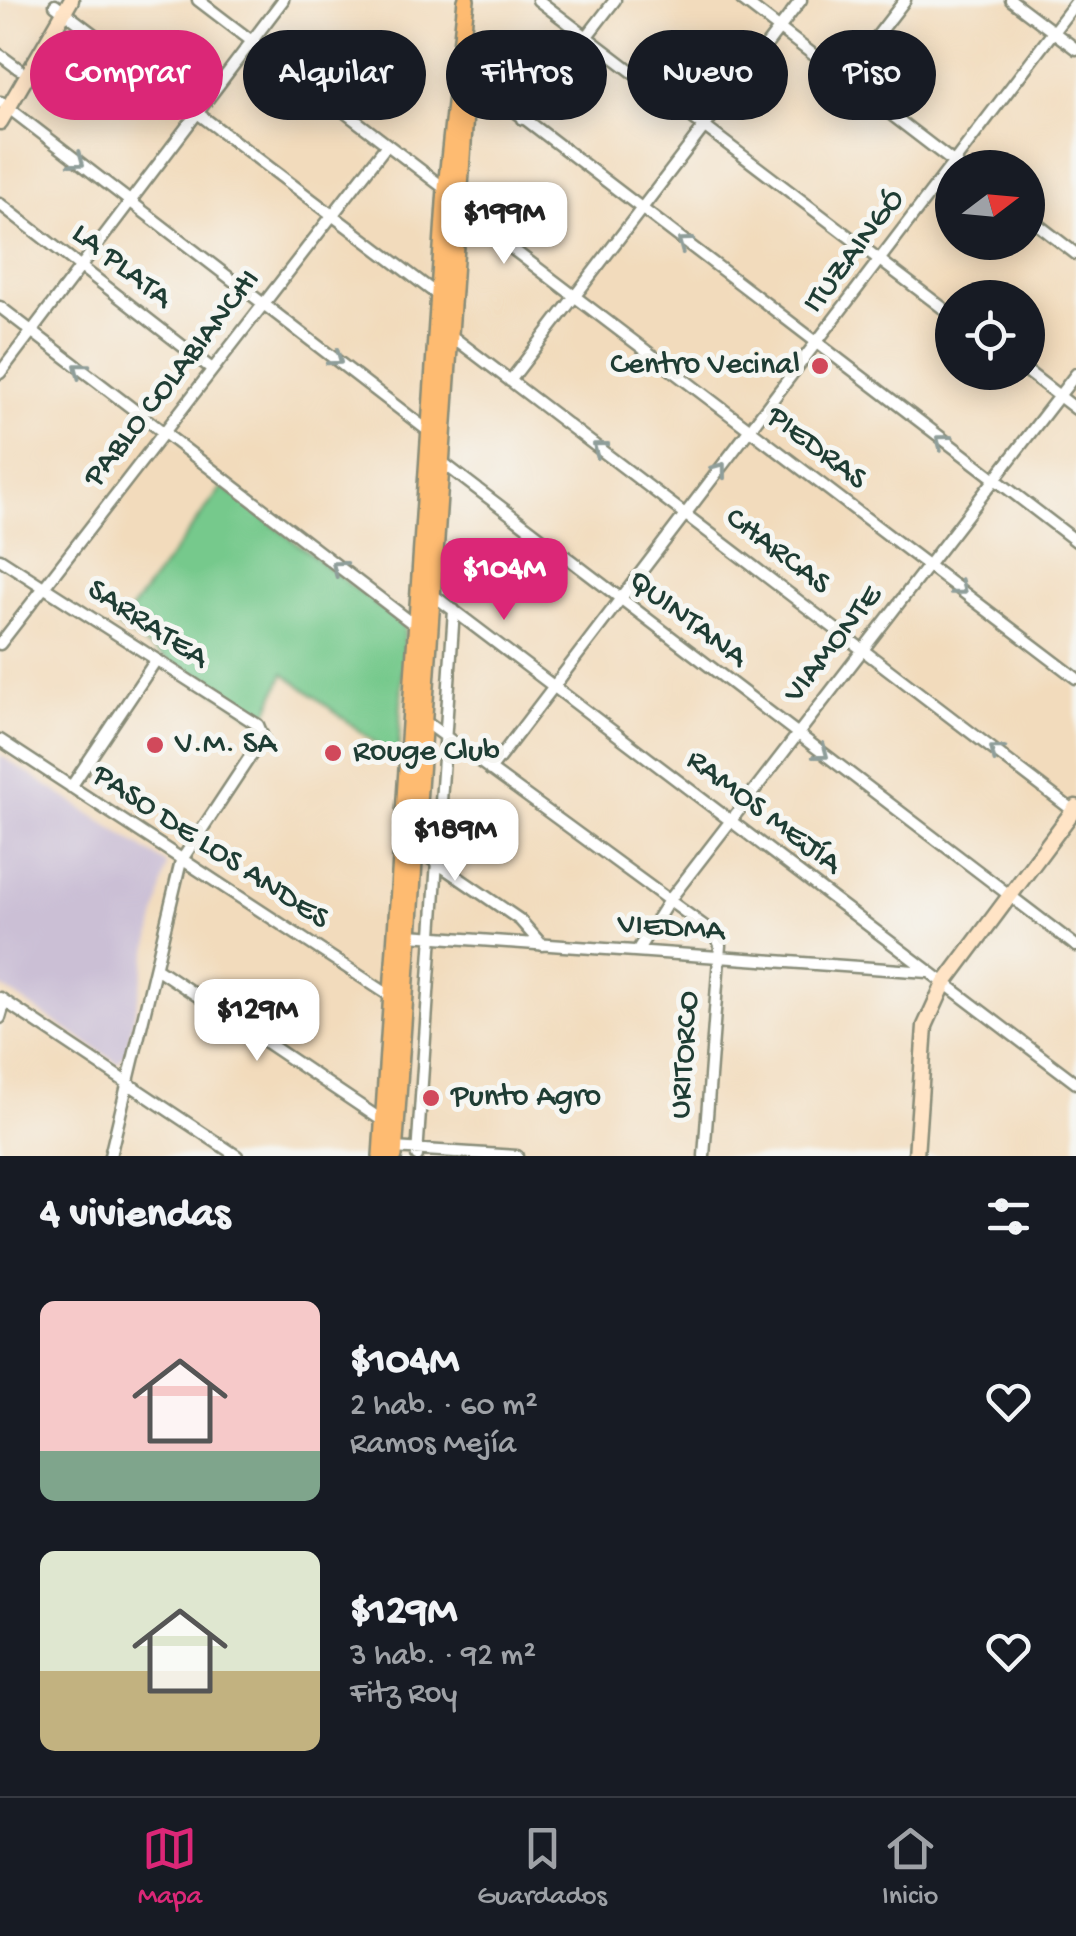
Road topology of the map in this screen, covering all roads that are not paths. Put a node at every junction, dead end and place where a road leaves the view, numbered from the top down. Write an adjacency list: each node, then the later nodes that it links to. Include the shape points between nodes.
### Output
1 (198, 0): 21 (street, PIEDRAS)
2 (283, 0): 15 (street)
3 (466, 0): 41 (main road)
4 (476, 0): 16 (main road)
5 (538, 0): 17 (street)
6 (615, 0): 18 (street)
7 (742, 0): 13 (street)
8 (801, 0): 13 (street)
9 (905, 0): 19 (street)
10 (1011, 0): 20 (street)
11 (1076, 2): 20 (street, ITUZAINGÓ)
12 (62, 4): 14 (street); 27 (main road); 29 (main road)
13 (779, 28): 23 (street); 37 (street)
14 (93, 30)
15 (260, 30)
16 (473, 30)
17 (578, 30)
18 (592, 30)
19 (882, 30)
20 (1054, 32): 22 (street); 40 (street, ITUZAINGÓ)
21 (243, 36)
22 (1076, 49)
23 (808, 51)
24 (607, 52): 37 (street)
25 (243, 53): 28 (street)
26 (0, 55): 27 (street)
27 (19, 70): 29 (main road)
28 (223, 79)
29 (3, 104): 36 (main road); 43 (street, one-way to 43)
30 (192, 120): 43 (street)
31 (203, 120): 47 (street)
32 (352, 120): 38 (street, PIEDRAS)
33 (464, 120): 45 (main road)
34 (524, 120): 46 (street)
35 (898, 120): 39 (street)
36 (0, 122)
37 (705, 124): 46 (street); 50 (street)
38 (386, 146): 41 (street, PIEDRAS); 47 (street, PABLO COLABIANCHI)
39 (938, 150)
40 (969, 150)
41 (446, 188): 45 (street, PIEDRAS); 52 (main road)
42 (935, 193): 50 (street, ITUZAINGÓ)
43 (130, 200): 51 (street); 55 (street)
44 (0, 204): 51 (street, LA PLATA)
45 (456, 206): 53 (street, PIEDRAS); 58 (main road)
46 (642, 211): 53 (street); 59 (street, one-way to 46)
47 (329, 217): 52 (street); 55 (street, PABLO COLABIANCHI)
48 (1045, 230): 49 (street)
49 (1075, 252)
50 (880, 260): 54 (street); 59 (street, ITUZAINGÓ)
51 (78, 266): 57 (street); 60 (street, LA PLATA)
52 (438, 296): 67 (main road)
53 (576, 296): 63 (street); 68 (street, PIEDRAS)
54 (935, 301)
55 (263, 305): 60 (street, PABLO COLABIANCHI); 67 (street, one-way to 67)
56 (0, 307): 57 (street)
57 (31, 330): 61 (street); 69 (street, one-way to 57)
58 (447, 332): 63 (street, CHARCAS); 70 (main road)
59 (816, 344): 68 (street, ITUZAINGÓ); 71 (street, one-way to 59)
60 (212, 369): 69 (street, PABLO COLABIANCHI)
61 (0, 373)
62 (1076, 374): 65 (street, VIAMONTE)
63 (510, 381): 72 (street, CHARCAS, one-way to 63)
64 (1045, 385): 65 (street)
65 (1059, 396): 66 (street); 71 (street, VIAMONTE)
66 (1076, 408)
67 (430, 428): 70 (street); 77 (main road)
68 (750, 430): 72 (street, ITUZAINGÓ, one-way to 68); 75 (street, PIEDRAS)
69 (163, 434): 76 (street, PABLO COLABIANCHI); 80 (street, one-way to 69)
70 (438, 460): 77 (main road); 78 (street, QUINTANA)
71 (993, 480): 73 (street); 75 (street, VIAMONTE)
72 (686, 514): 78 (street, ITUZAINGÓ); 82 (street, CHARCAS)
73 (1076, 541)
74 (0, 559): 76 (street, SARRATEA)
75 (928, 564): 82 (street, VIAMONTE); 84 (street, PIEDRAS, one-way to 84)
76 (42, 587): 81 (street, PABLO COLABIANCHI); 83 (street, SARRATEA)
77 (424, 588): 79 (street, RAMOS MEJÍA); 80 (main road); 86 (main road)
78 (620, 600): 85 (street, ITUZAINGÓ); 87 (street, QUINTANA)
79 (454, 610): 85 (street, RAMOS MEJÍA); 88 (street)
80 (416, 626): 108 (main road)
81 (0, 644)
82 (862, 648): 87 (street, VIAMONTE); 92 (street, CHARCAS, one-way to 82)
83 (156, 660): 91 (street); 95 (street, SARRATEA, via 258,726 263,737)
84 (1076, 678)
85 (555, 685): 90 (street, ITUZAINGÓ); 93 (street, RAMOS MEJÍA)
86 (424, 720): 88 (street); 94 (main road)
87 (797, 734): 93 (street, VIAMONTE); 97 (street, QUINTANA, one-way to 97)
88 (445, 737): 90 (street); 96 (street)
89 (0, 740): 91 (street, PASO DE LOS ANDES)
90 (490, 770): 98 (street)
91 (71, 787): 95 (street, PASO DE LOS ANDES)
92 (1075, 810): 97 (main road)
93 (732, 820): 98 (street, VIAMONTE); 106 (street, RAMOS MEJÍA)
94 (415, 848): 96 (street); 99 (main road)
95 (180, 861): 105 (street); 108 (street, PASO DE LOS ANDES)
96 (437, 864): 100 (street); 101 (street, via 520,920)
97 (1009, 896): 102 (street, QUINTANA); 107 (main road)
98 (668, 902): 103 (street, VIAMONTE); 104 (street, via 715,934)
99 (409, 935): 100 (street, VIEDMA); 114 (main road)
100 (432, 937): 101 (street, VIEDMA); 115 (street)
101 (542, 944): 103 (street, VIEDMA)
102 (1076, 946)
103 (637, 951): 104 (street, VIEDMA)
104 (718, 957): 106 (street, VIEDMA); 119 (street, URITORCO)
105 (156, 968): 111 (street); 113 (street)
106 (929, 972): 107 (street, RAMOS MEJÍA)
107 (944, 984): 112 (street, RAMOS MEJÍA); 120 (main road, via 926,1026)
108 (392, 998): 113 (main road)
109 (2, 1000): 110 (street); 111 (street)
110 (0, 1018)
111 (127, 1084): 116 (street); 117 (street)
112 (1076, 1084)
113 (383, 1121): 114 (main road)
114 (390, 1153): 115 (street)
115 (417, 1153): 118 (street)
116 (110, 1156)
117 (238, 1156)
118 (517, 1156)
119 (704, 1156)
120 (916, 1156)

